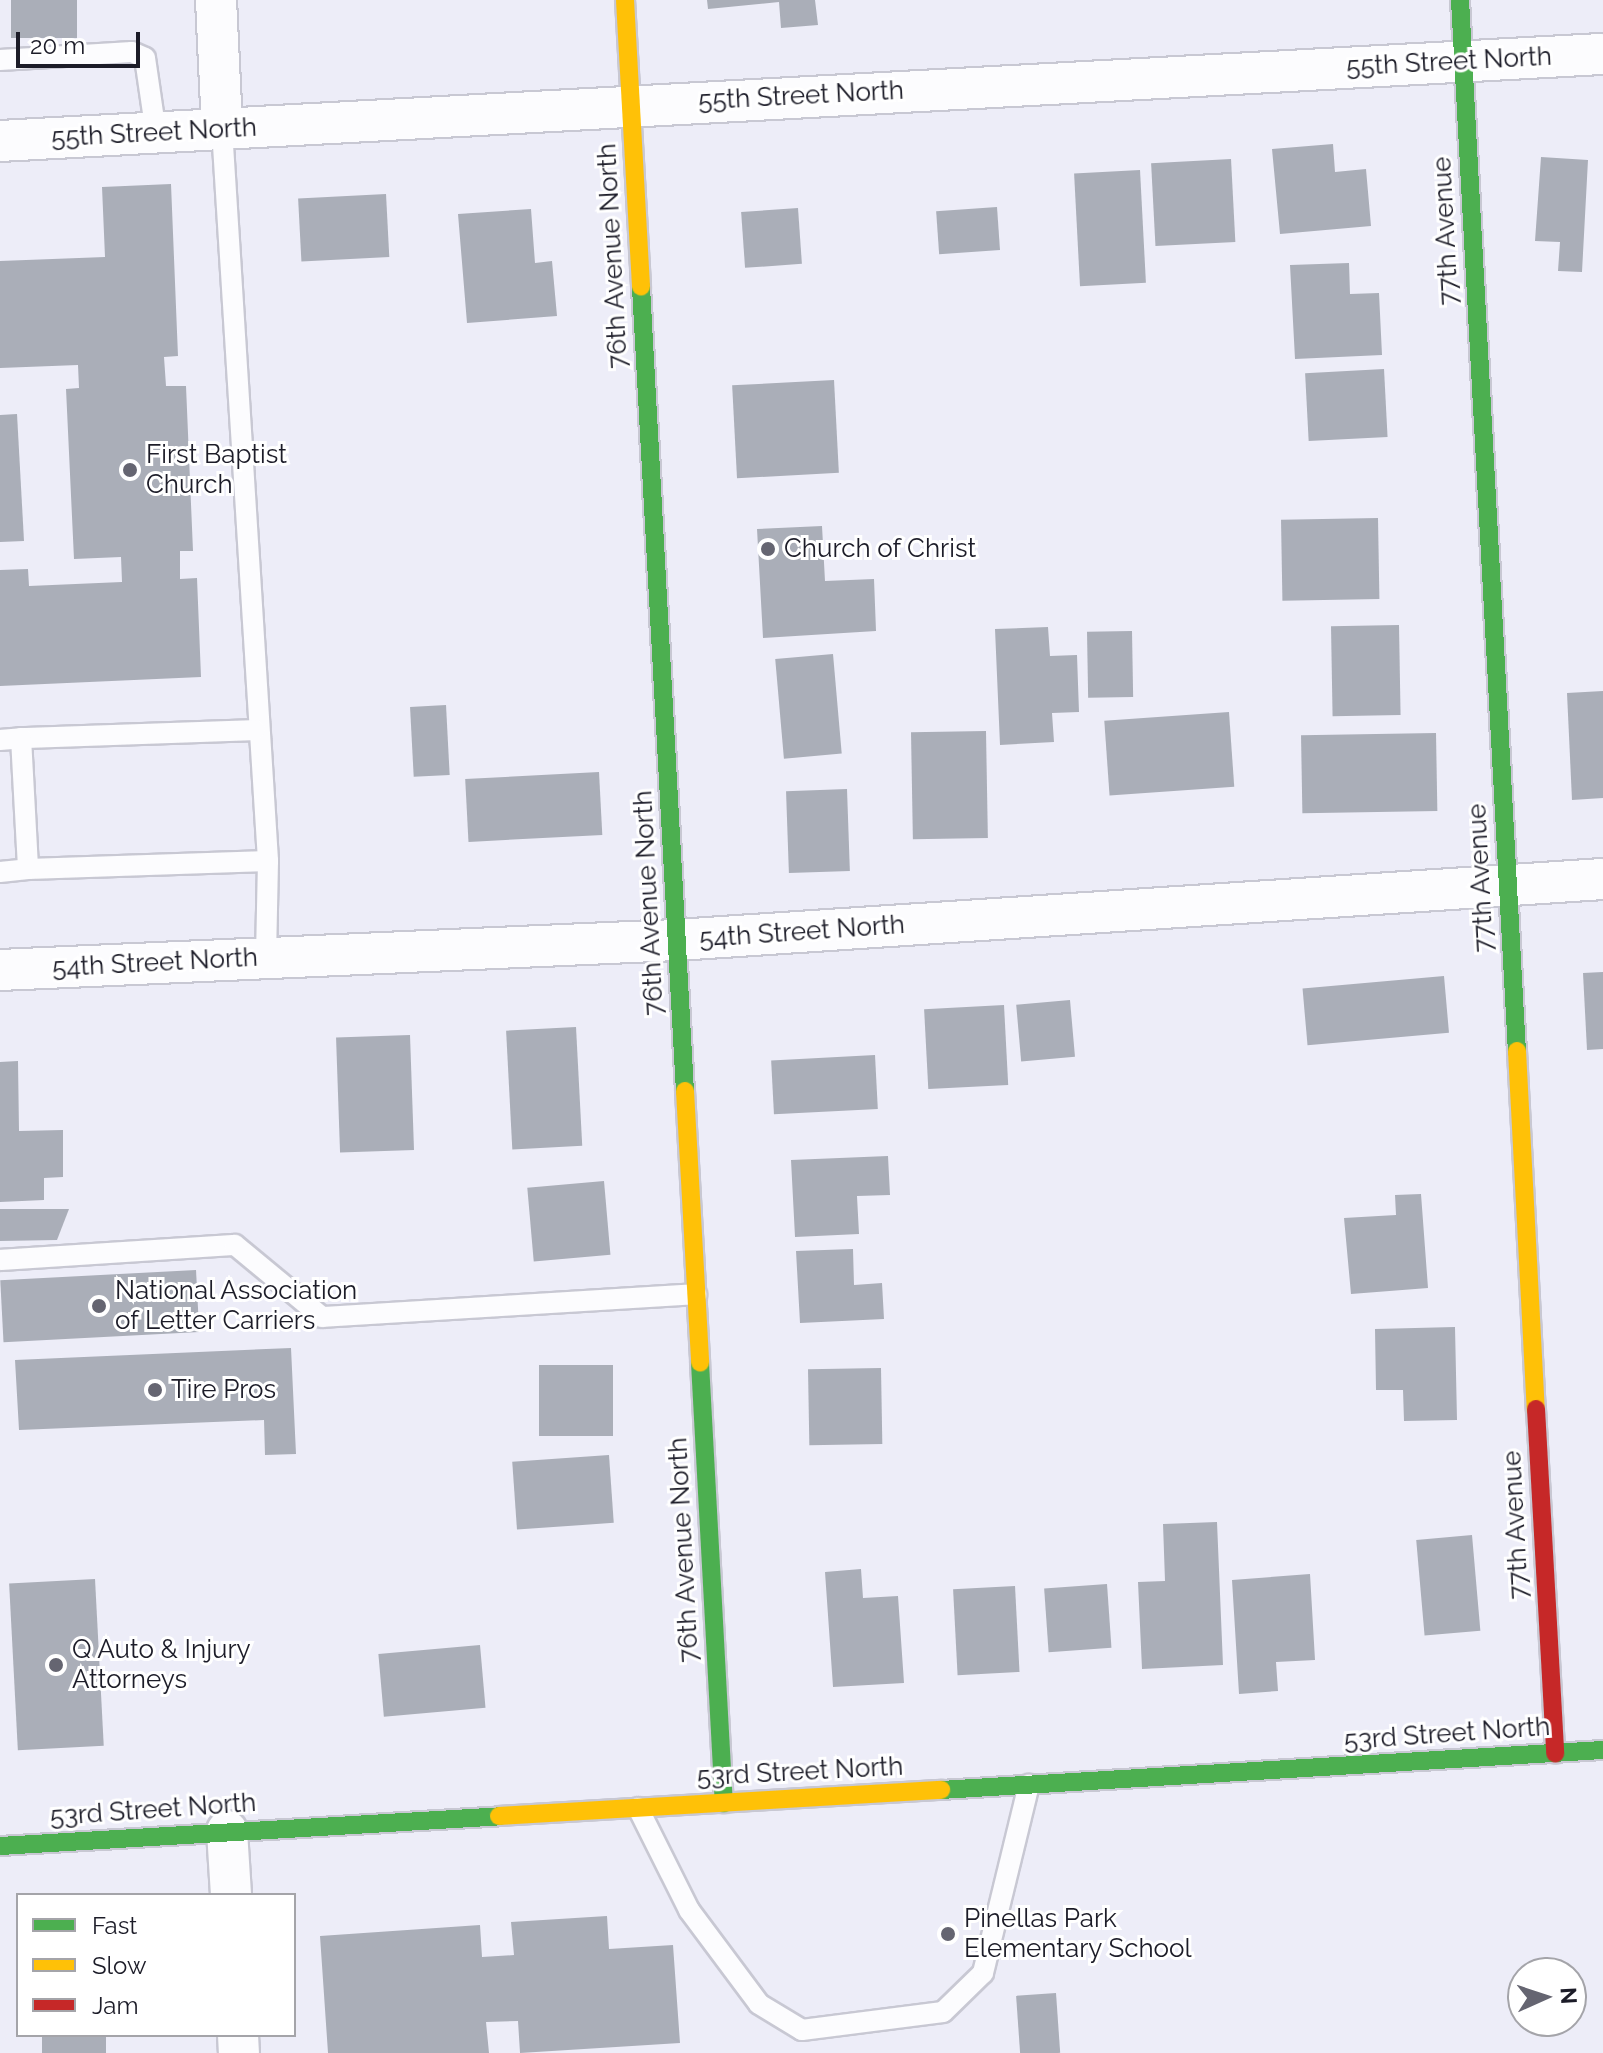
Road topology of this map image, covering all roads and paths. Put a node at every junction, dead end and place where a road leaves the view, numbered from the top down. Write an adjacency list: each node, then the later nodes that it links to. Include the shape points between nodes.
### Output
1 (216, 0): 8 (street)
2 (625, 0): 7 (street, 76th Avenue North)
3 (1460, 0): 6 (street, 77th Avenue)
4 (1603, 54): 6 (street, 55th Street North)
5 (0, 60): 9 (lane, via 132,52 145,58)
6 (1463, 61): 7 (street, 55th Street North); 17 (street, 77th Avenue)
7 (631, 106): 8 (street, 55th Street North); 18 (street, 76th Avenue North)
8 (222, 129): 9 (street, 55th Street North); 11 (lane)
9 (156, 133): 10 (street, 55th Street North)
10 (0, 141)
11 (255, 730): 12 (lane); 13 (lane)
12 (10, 739): 14 (lane)
13 (268, 861): 14 (lane); 19 (lane)
14 (28, 869): 15 (lane)
15 (0, 872)
16 (1603, 879): 17 (street, 54th Street North)
17 (1508, 883): 18 (street, 54th Street North); 24 (street, 77th Avenue)
18 (677, 940): 19 (street, 54th Street North); 22 (street, 76th Avenue North)
19 (266, 958): 20 (street, 54th Street North)
20 (0, 970)
21 (0, 1260): 22 (lane, via 235,1245 322,1317)
22 (696, 1294): 26 (street, 76th Avenue North)
23 (1603, 1750): 24 (street, 53rd Street North)
24 (1555, 1753): 25 (street, 53rd Street North)
25 (1029, 1785): 26 (street, 53rd Street North); 27 (lane, via 983,1973 943,2012 802,2030 759,2004 698,1922)
26 (724, 1803): 27 (street, 53rd Street North)
27 (638, 1808): 28 (street, 53rd Street North)
28 (227, 1831): 29 (street, 53rd Street North); 30 (street)
29 (0, 1846)
30 (231, 1893)

